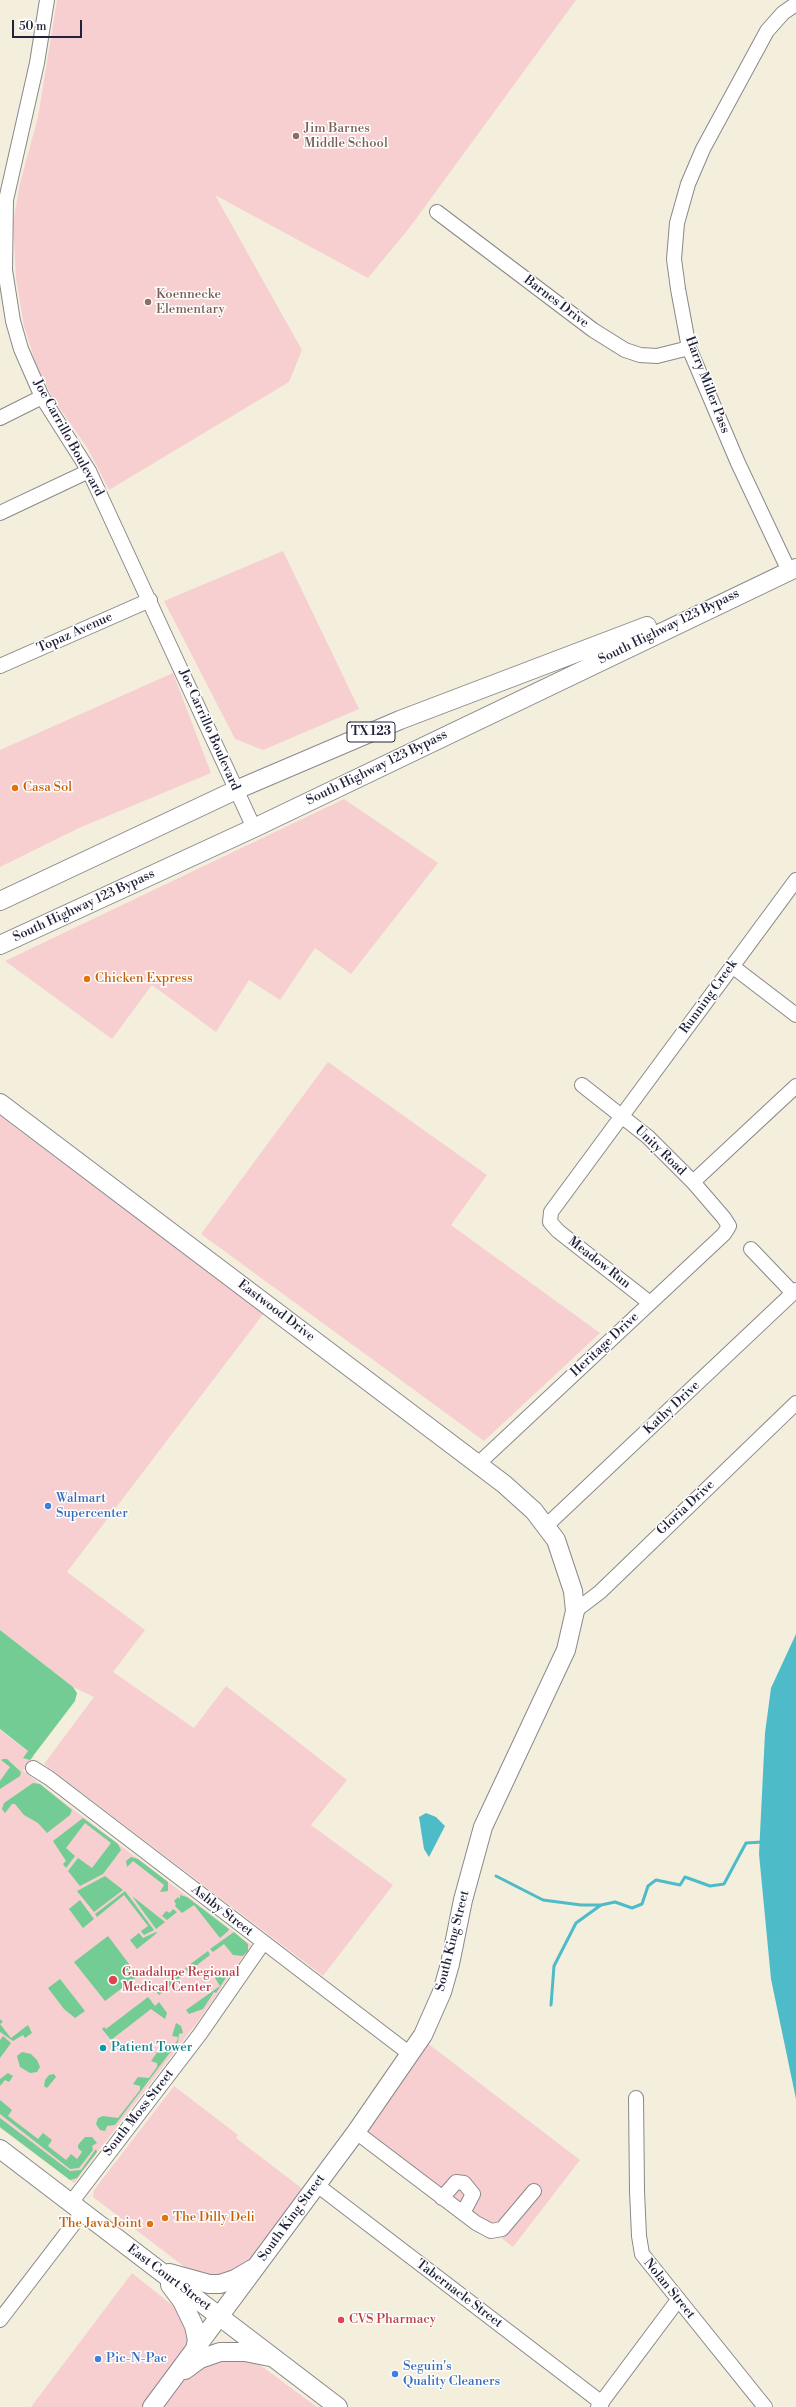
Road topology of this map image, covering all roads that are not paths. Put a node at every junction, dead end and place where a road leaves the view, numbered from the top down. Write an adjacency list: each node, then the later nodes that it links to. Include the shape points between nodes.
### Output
1 (47, 0): 5 (street, Joe Carrillo Boulevard, via 37,63 6,200 4,248 13,322 21,349)
2 (796, 4): 4 (street, Harry Miller Pass, via 767,31 703,149 688,184 678,223 674,259)
3 (437, 212): 4 (street, Barnes Drive, via 593,330 625,350 640,356 657,356)
4 (689, 348): 9 (street, Harry Miller Pass, via 738,463)
5 (42, 397): 6 (street); 7 (street, Joe Carrillo Boulevard)
6 (0, 418)
7 (89, 472): 8 (street); 11 (street, Joe Carrillo Boulevard)
8 (0, 513)
9 (792, 570): 10 (main road, South Highway 123 Bypass / TX 123)
10 (752, 587): 13 (main road, South Highway 123 Bypass / TX 123, via 400,720); 14 (main road, South Highway 123 Bypass / TX 123)
11 (150, 600): 12 (street, Topaz Avenue); 13 (street, Joe Carrillo Boulevard)
12 (0, 666)
13 (236, 790): 14 (street, Joe Carrillo Boulevard); 16 (main road, South Highway 123 Bypass / TX 123)
14 (254, 828): 17 (main road, South Highway 123 Bypass / TX 123)
15 (796, 880): 18 (street, Running Creek)
16 (0, 901)
17 (0, 945)
18 (732, 966): 19 (street); 23 (street, Running Creek)
19 (796, 1015)
20 (582, 1086): 23 (street, Unity Road)
21 (796, 1086): 24 (street)
22 (0, 1103): 31 (main road, Eastwood Drive, via 132,1205)
23 (622, 1116): 24 (street, Unity Road, via 648,1137); 25 (street, Running Creek, via 561,1196 551,1212)
24 (693, 1182): 26 (street, Unity Road)
25 (550, 1222): 29 (street, Meadow Run, via 558,1232)
26 (729, 1226): 29 (street, Heritage Drive, via 724,1234)
27 (751, 1249): 28 (street)
28 (794, 1292): 32 (street, Kathy Drive)
29 (650, 1303): 31 (street, Heritage Drive)
30 (796, 1403): 33 (street, Gloria Drive, via 600,1592)
31 (479, 1463): 32 (main road, Eastwood Drive)
32 (547, 1525): 33 (main road, South King Street, via 570,1576)
33 (575, 1611): 36 (main road, South King Street, via 563,1657 483,1827 442,1992 423,2035)
34 (33, 1768): 35 (street, Ashby Street)
35 (264, 1943): 36 (street, Ashby Street); 43 (street, South Moss Street)
36 (410, 2054): 38 (main road, South King Street)
37 (636, 2098): 47 (street, Nolan Street, via 638,2221 642,2254)
38 (356, 2132): 40 (main road, South King Street); 42 (street)
39 (0, 2149): 43 (main road, East Court Street)
40 (317, 2185): 45 (main road, South King Street); 53 (street, Tabernacle Street)
41 (534, 2191): 44 (street, via 502,2229 491,2231)
42 (442, 2198): 44 (street); 44 (street, via 456,2182 464,2183 473,2194)
43 (76, 2208): 46 (main road, East Court Street); 49 (street, South Moss Street)
44 (463, 2213)
45 (259, 2264): 46 (main road, via 235,2279 220,2284 209,2284); 48 (main road, South King Street)
46 (159, 2270): 48 (main road, East Court Street); 50 (main road, via 190,2316 196,2332)
47 (678, 2300): 53 (street); 56 (street, Nolan Street)
48 (220, 2316): 50 (main road, South King Street); 51 (main road, East Court Street)
49 (0, 2320)
50 (195, 2349): 52 (main road, South King Street)
51 (274, 2358): 52 (main road, via 245,2352 220,2352 200,2359); 55 (main road, East Court Street)
52 (172, 2378): 54 (main road, South King Street)
53 (600, 2405)
54 (152, 2407)
55 (338, 2407)
56 (765, 2407)

